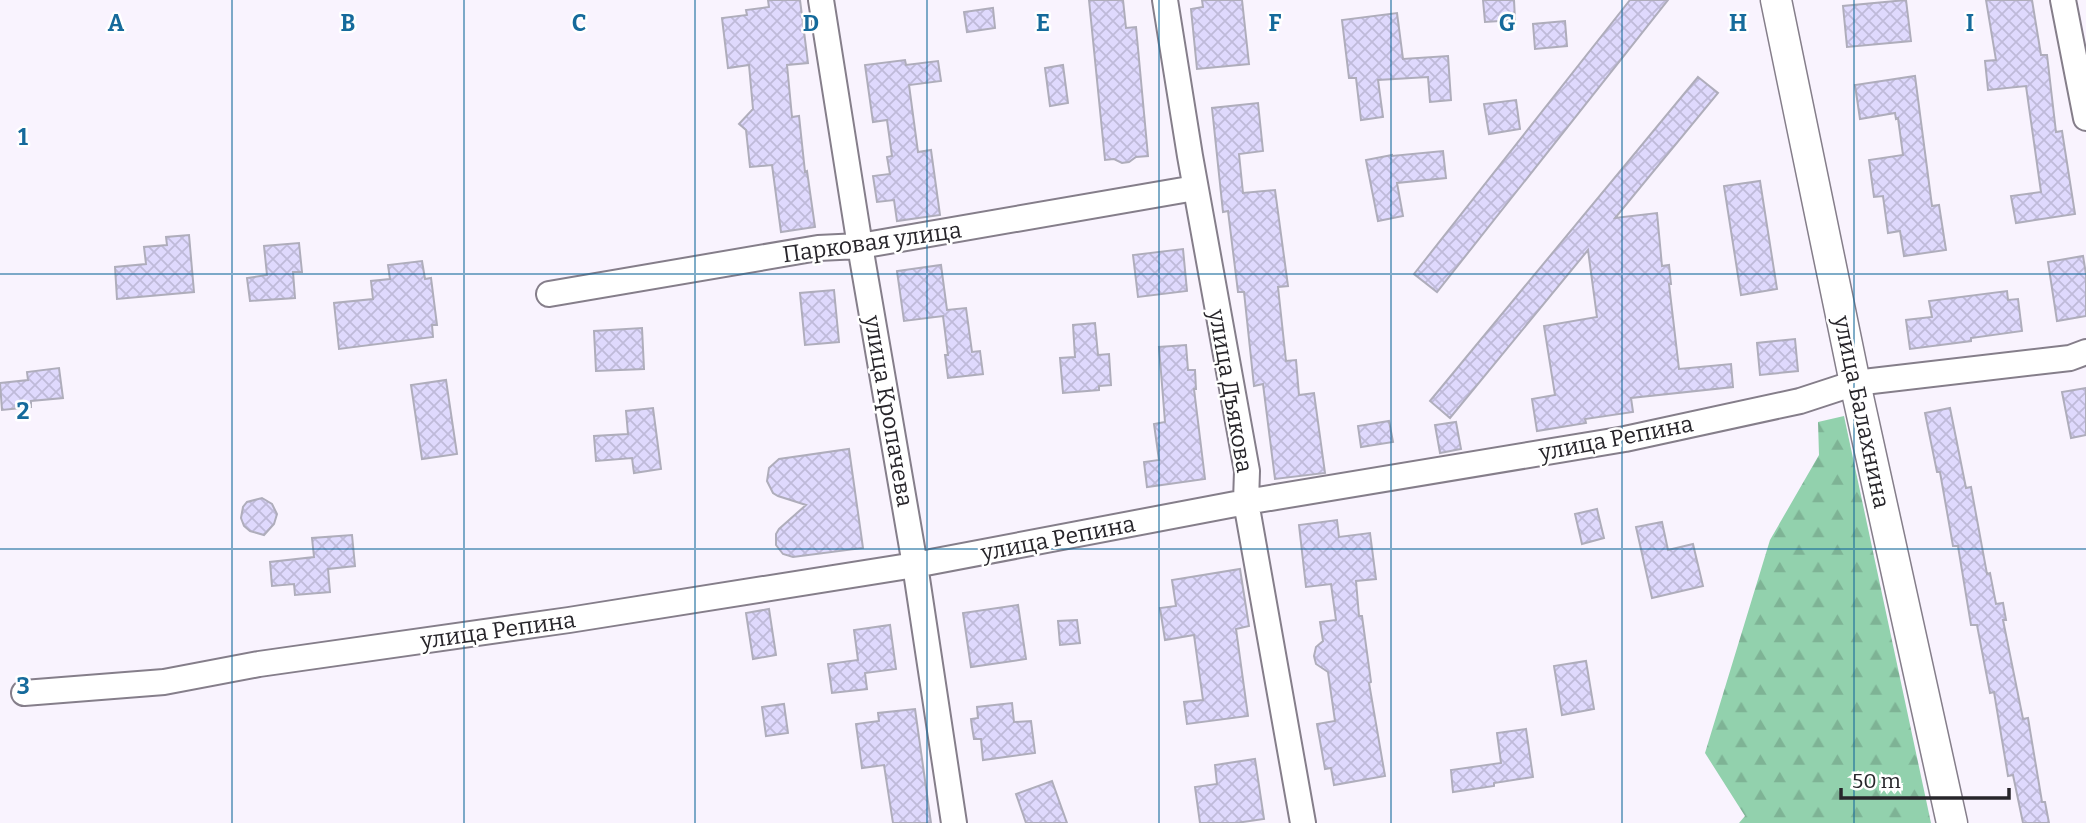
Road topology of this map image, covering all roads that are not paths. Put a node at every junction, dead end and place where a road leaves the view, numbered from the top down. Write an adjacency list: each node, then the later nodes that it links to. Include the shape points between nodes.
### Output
1 (821, 0): 7 (street, улица Кропачева)
2 (1165, 0): 6 (street, улица Дъякова)
3 (1776, 0): 10 (street, улица Балахнина)
4 (2063, 0): 5 (street)
5 (2086, 118)
6 (1195, 188): 7 (street, Парковая улица); 11 (street, улица Дъякова, via 1247,471)
7 (860, 246): 8 (street, Парковая улица, via 818,248); 12 (street, улица Кропачева)
8 (549, 294)
9 (2086, 352): 10 (street, улица Репина, via 2070,358)
10 (1855, 383): 11 (street, улица Репина, via 1800,401 1625,439); 16 (street, улица Балахнина)
11 (1246, 502): 12 (street, улица Репина); 15 (street, улица Дъякова)
12 (915, 565): 13 (street, улица Репина, via 258,663 164,682); 14 (street, улица Кропачева)
13 (24, 693)
14 (954, 823)
15 (1303, 823)
16 (1952, 823)

